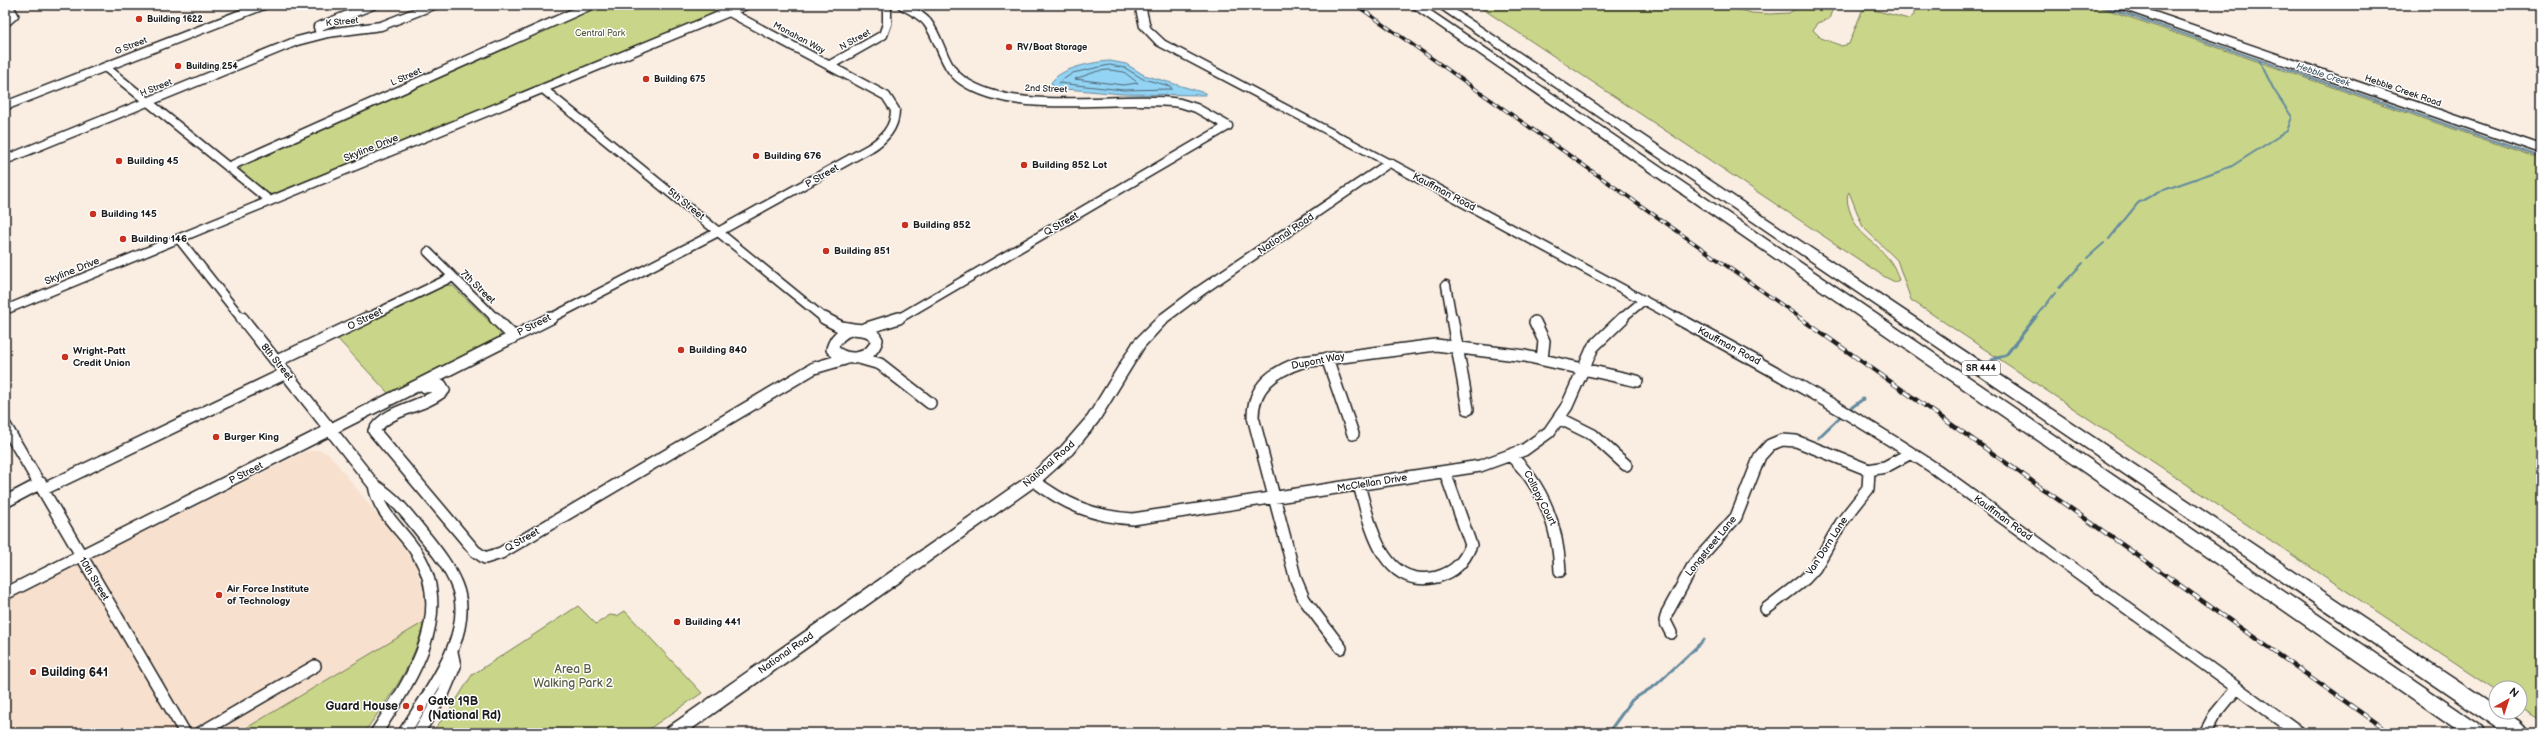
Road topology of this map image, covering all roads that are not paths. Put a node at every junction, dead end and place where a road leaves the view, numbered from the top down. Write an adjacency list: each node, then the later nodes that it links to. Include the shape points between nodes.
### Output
1 (8, 5): 15 (street, via 14,15)
2 (264, 5): 18 (street, G Street)
3 (373, 5): 16 (street, via 318,27)
4 (434, 5): 16 (street, K Street, via 374,28)
5 (591, 5): 26 (street, L Street)
6 (716, 5): 14 (street, Monahan Way)
7 (746, 5): 14 (street, Skyline Drive)
8 (887, 5): 17 (street, N Street, via 887,24 883,35)
9 (902, 5): 22 (street, 2nd Street, via 924,16 951,70 961,81 978,89 1015,98 1183,104)
10 (1140, 5): 25 (main road, Kauffman Road, via 1140,17 1144,27 1161,43)
11 (1416, 5): 91 (highway, SR 444)
12 (1441, 5): 92 (highway, SR 444)
13 (2122, 5): 23 (street, Hebble Creek Road)
14 (729, 12): 17 (street, Monahan Way); 19 (street, Skyline Drive)
15 (5, 23)
16 (320, 34): 20 (street, H Street, via 291,43)
17 (830, 66): 28 (street, P Street, via 889,99 896,112 892,128 882,140 870,148)
18 (105, 67): 20 (street); 21 (street, G Street)
19 (543, 89): 27 (street, Skyline Drive); 28 (street, 5th Street)
20 (148, 102): 24 (street, H Street); 26 (street)
21 (5, 106)
22 (1228, 126): 36 (street, Q Street)
23 (2541, 149)
24 (5, 160)
25 (1390, 163): 33 (street, Kauffman Road); 66 (main road, National Road, via 1164,318 1139,344 1099,411 1082,434 1053,464)
26 (228, 167): 27 (street)
27 (270, 201): 29 (street, Skyline Drive)
28 (720, 231): 35 (street, 5th Street); 40 (street, P Street)
29 (179, 239): 34 (street, Skyline Drive); 48 (street, 8th Street)
30 (428, 252): 31 (street, 7th Street)
31 (452, 278): 40 (street, 7th Street); 48 (street, O Street)
32 (1446, 285): 43 (street)
33 (1644, 300): 51 (street, McClellan Drive, via 1596,342); 61 (street, Kauffman Road, via 1808,389)
34 (5, 310)
35 (828, 321): 38 (street, 5th Street); 42 (street, via 834,331)
36 (894, 321): 39 (street, Q Street); 41 (street, Q Street, via 883,331)
37 (1535, 322): 47 (street, via 1544,341)
38 (853, 329): 39 (street); 42 (street, via 840,334)
39 (864, 329): 41 (street, via 875,334)
40 (513, 336): 54 (street, P Street)
41 (877, 344): 44 (street, via 869,354); 49 (street)
42 (833, 345): 46 (street, via 837,356); 50 (street, Q Street)
43 (1457, 347): 45 (street, Dupont Way, via 1418,346); 47 (street, Dupont Way); 56 (street)
44 (859, 358): 46 (street); 49 (street)
45 (1328, 358): 60 (street); 70 (street, Dupont Way, via 1302,362 1282,369 1266,380 1256,395 1253,417)
46 (845, 359): 50 (street, Q Street)
47 (1542, 359): 51 (street, Dupont Way)
48 (277, 361): 52 (street, 8th Street)
49 (880, 364): 55 (street)
50 (814, 368): 54 (street, Q Street, via 501,553 485,558 474,551 374,431 379,423 437,398 443,387 435,384)
51 (1583, 369): 53 (street, Dupont Way); 57 (street, McClellan Drive)
52 (286, 373): 59 (street, 8th Street); 69 (street)
53 (1637, 381)
54 (404, 394): 59 (street, P Street)
55 (930, 404)
56 (1468, 409)
57 (1559, 418): 62 (street, McClellan Drive, via 1532,445); 63 (street, via 1593,435)
58 (5, 425): 69 (street, 10th Street)
59 (331, 431): 67 (street, 8th Street); 72 (street, P Street)
60 (1353, 434)
61 (1911, 453): 64 (street, via 1893,463); 80 (street, Kauffman Road)
62 (1511, 456): 65 (street, McClellan Drive, via 1486,465); 73 (street, Collopy Court, via 1530,475 1554,524 1560,549)
63 (1626, 465)
64 (1869, 470): 75 (street, Van Dorn Lane, via 1868,489 1841,523 1815,568 1805,579); 76 (street, Longstreet Lane, via 1802,442 1782,441 1766,448 1760,456 1736,517 1694,564 1667,613 1665,621)
65 (1446, 472): 68 (street, McClellan Drive); 68 (street, via 1471,545 1470,554 1461,566 1436,578 1411,576 1399,571 1384,558)
66 (1033, 480): 70 (street, McClellan Drive, via 1068,504 1092,514 1117,519 1150,517); 88 (main road, National Road)
67 (374, 485): 78 (street, 8th Street, via 392,496 452,572 458,590 461,616); 83 (street, 8th Street, via 378,504 424,563 432,589 433,605 429,634 417,666)
68 (1359, 485): 70 (street, McClellan Drive)
69 (42, 486): 71 (street); 72 (street, 10th Street)
70 (1274, 498): 77 (street, Dupont Way, via 1300,592)
71 (5, 502)
72 (80, 556): 74 (street, P Street); 81 (street, 10th Street)
73 (1560, 571)
74 (5, 594)
75 (1766, 609)
76 (1671, 634)
77 (1341, 648)
78 (452, 652): 84 (street); 85 (street); 86 (street, 8th Street, via 450,666); 87 (street, via 455,666 444,692)
79 (314, 666): 82 (street)
80 (2237, 688): 89 (street, via 2214,716); 90 (street, Kauffman Road)
81 (185, 733)
82 (200, 733)
83 (376, 733)
84 (398, 733)
85 (404, 733)
86 (411, 733)
87 (418, 733)
88 (673, 733)
89 (2205, 733)
90 (2299, 733)
91 (2476, 733)
92 (2520, 733)

